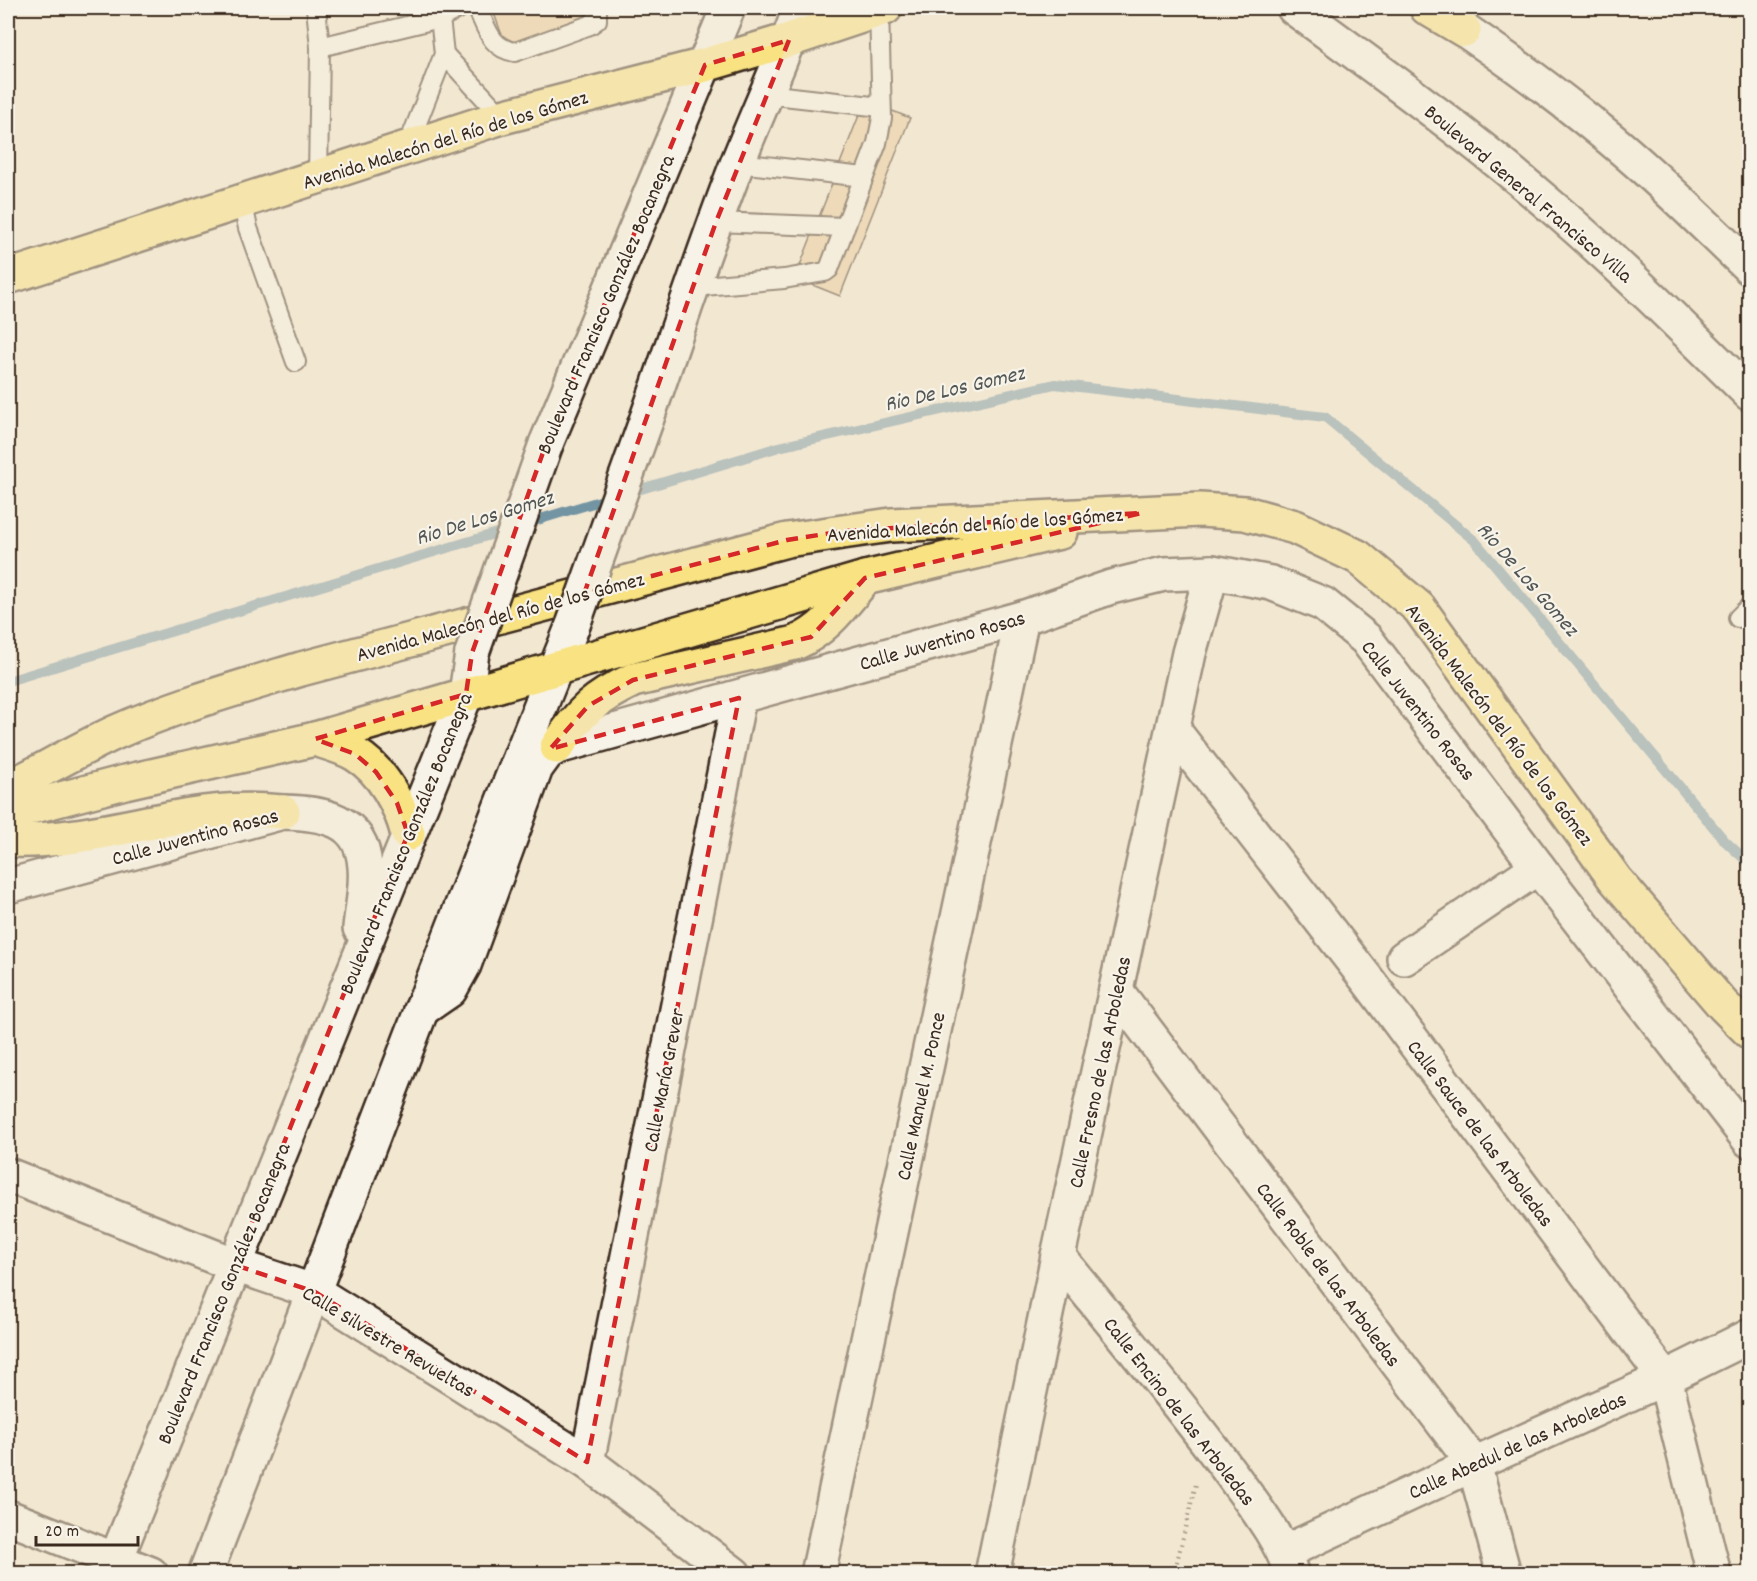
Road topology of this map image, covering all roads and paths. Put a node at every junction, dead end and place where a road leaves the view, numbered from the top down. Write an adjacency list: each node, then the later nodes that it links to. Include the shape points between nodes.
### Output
1 (316, 8): 14 (lane)
2 (460, 8): 11 (lane)
3 (477, 8): 10 (lane, via 494,43 504,51 515,52 590,25 597,20)
4 (728, 8): 16 (street, Boulevard Francisco González Bocanegra)
5 (800, 8): 13 (street)
6 (882, 8): 13 (main road, Avenida Malecón del Río de los Gómez); 18 (lane)
7 (1294, 8): 31 (street, Boulevard General Francisco Villa, via 1452,125 1551,206)
8 (1427, 8): 12 (main road)
9 (1432, 8): 12 (street)
10 (597, 11)
11 (440, 13): 14 (lane); 15 (lane)
12 (1464, 30): 27 (street, via 1599,129)
13 (789, 40): 16 (main road, Avenida Malecón del Río de los Gómez); 17 (street)
14 (320, 47): 22 (lane)
15 (444, 54): 19 (lane); 20 (lane)
16 (705, 65): 19 (main road, Avenida Malecón del Río de los Gómez); 37 (street, Boulevard Francisco González Bocanegra, bridge, via 546,444 472,653)
17 (766, 94): 18 (lane); 21 (street)
18 (881, 107): 23 (lane, via 877,142)
19 (502, 117): 20 (main road, Avenida Malecón del Río de los Gómez)
20 (407, 148): 22 (main road, Avenida Malecón del Río de los Gómez)
21 (738, 162): 23 (lane); 25 (street)
22 (318, 177): 24 (main road, Avenida Malecón del Río de los Gómez)
23 (864, 177): 26 (lane)
24 (242, 201): 28 (main road, Avenida Malecón del Río de los Gómez); 30 (lane)
25 (716, 222): 26 (lane); 29 (street)
26 (845, 227): 29 (lane, via 825,272)
27 (1749, 268)
28 (8, 277)
29 (692, 287): 36 (street, bridge)
30 (296, 362)
31 (1749, 394)
32 (1142, 513): 34 (main road); 42 (main road, Avenida Malecón del Río de los Gómez, via 891,525 787,540 239,687 113,734); 53 (main road, Avenida Malecón del Río de los Gómez, via 1245,513 1295,528 1358,557 1419,608 1615,879)
33 (1212, 572): 35 (street, Calle Juventino Rosas, via 1164,574 1111,587); 39 (street, Calle Fresno de las Arboledas); 47 (street, Calle Juventino Rosas, via 1271,583 1323,604 1366,639)
34 (866, 578): 36 (main road); 41 (main road, via 811,637 633,680 588,706)
35 (1022, 618): 38 (street, Calle Juventino Rosas); 70 (street, Calle Manuel M. Ponce)
36 (555, 669): 37 (main road); 52 (street)
37 (466, 694): 40 (main road); 45 (street, Boulevard Francisco González Bocanegra)
38 (739, 698): 41 (street, Calle Juventino Rosas); 62 (street, Calle María Grever)
39 (1173, 730): 51 (street, Calle Fresno de las Arboledas); 60 (street, Calle Sauce de las Arboledas, via 1369,982)
40 (315, 739): 44 (main road); 45 (main road, via 355,754 376,772 397,803)
41 (557, 747): 52 (street, via 536,768 464,965 450,990)
42 (8, 788)
43 (283, 812): 46 (main road, via 222,811 37,842); 48 (street, Calle Juventino Rosas); 50 (street, Calle Juventino Rosas, via 313,813 340,821 359,840 365,867)
44 (8, 813)
45 (408, 834): 50 (street, Boulevard Francisco González Bocanegra)
46 (8, 840)
47 (1538, 867): 49 (street); 54 (street, Calle Juventino Rosas)
48 (8, 886)
49 (1404, 958)
50 (357, 965): 57 (street, Boulevard Francisco González Bocanegra)
51 (1117, 992): 56 (street, Calle Fresno de las Arboledas); 63 (street, Calle Roble de las Arboledas)
52 (420, 1010): 58 (street)
53 (1749, 1032)
54 (1749, 1141)
55 (8, 1175): 57 (street, Calle Silvestre Revueltas)
56 (1058, 1256): 61 (street, Calle Encino de las Arboledas); 71 (street, Calle Fresno de las Arboledas)
57 (235, 1265): 58 (street, Calle Silvestre Revueltas); 66 (street, Boulevard Francisco González Bocanegra)
58 (315, 1292): 62 (street, Calle Silvestre Revueltas); 68 (street)
59 (1749, 1336): 60 (street, Calle Abedul de las Arboledas)
60 (1665, 1378): 63 (street, Calle Abedul de las Arboledas); 74 (street, Calle Sauce de las Arboledas)
61 (1207, 1441): 65 (street, Calle Encino de las Arboledas, via 1266,1522); 72 (path)
62 (587, 1462): 69 (street, Calle Silvestre Revueltas)
63 (1474, 1464): 65 (street, Calle Abedul de las Arboledas); 73 (street, Calle Roble de las Arboledas)
64 (8, 1517): 66 (street)
65 (1288, 1563)
66 (112, 1567): 67 (street)
67 (151, 1574)
68 (205, 1574)
69 (734, 1574)
70 (818, 1574)
71 (992, 1574)
72 (1174, 1574)
73 (1504, 1574)
74 (1714, 1574)

